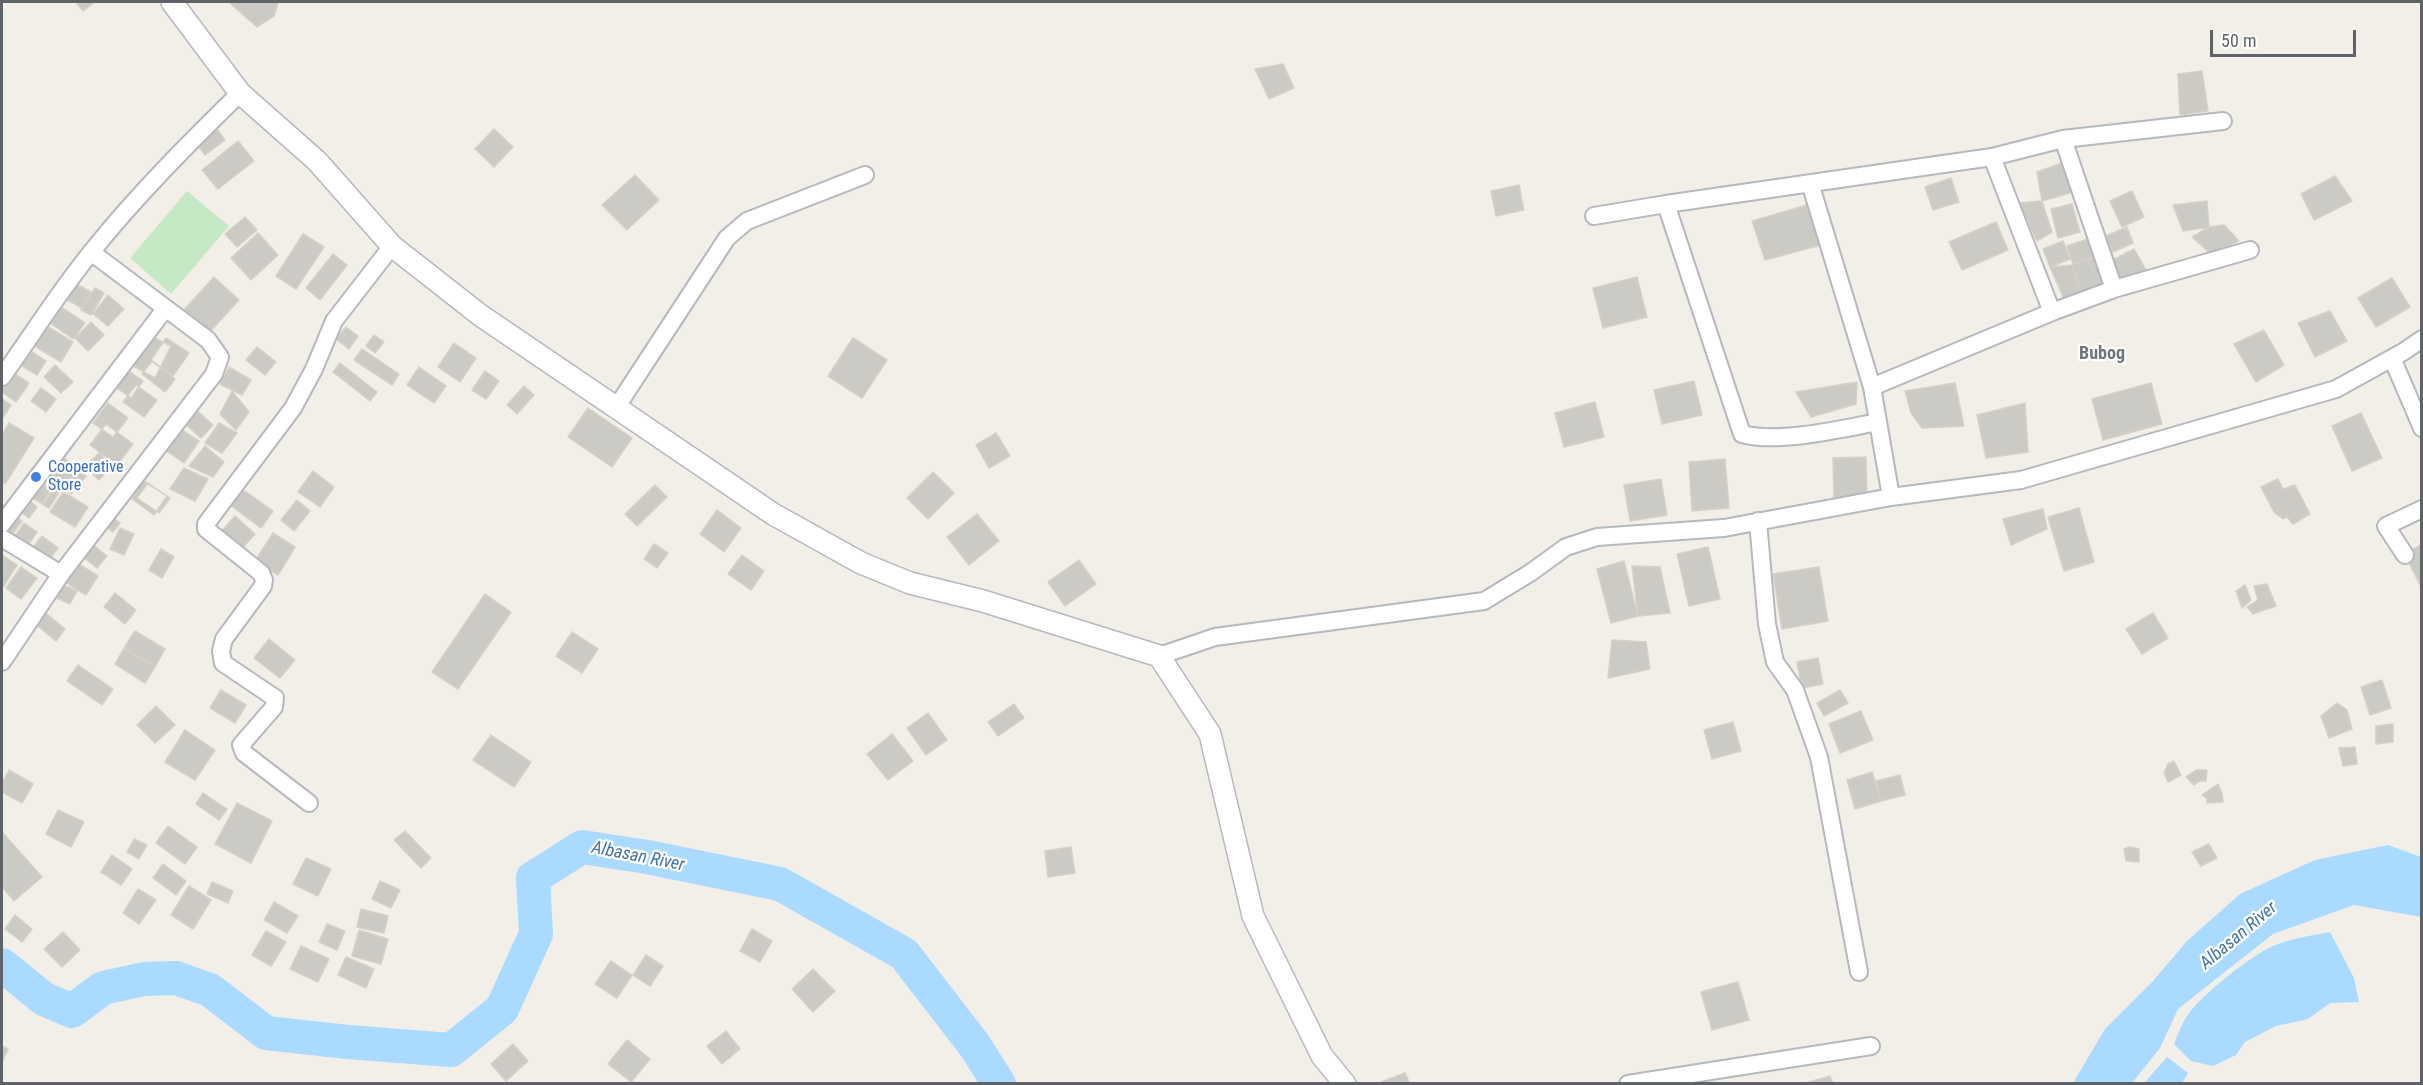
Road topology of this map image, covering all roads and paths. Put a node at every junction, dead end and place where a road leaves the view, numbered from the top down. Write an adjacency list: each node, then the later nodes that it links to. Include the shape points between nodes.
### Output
1 (172, 2): 2 (street)
2 (240, 93): 10 (street, via 317,161); 12 (street, via 125,211)
3 (2223, 121): 4 (street)
4 (2063, 140): 5 (street); 13 (street)
5 (1992, 157): 7 (street); 15 (street)
6 (865, 175): 20 (street, via 747,221 727,238)
7 (1810, 183): 8 (street); 19 (street)
8 (1666, 204): 9 (street); 21 (street, via 1742,434 1763,438)
9 (1594, 216)
10 (392, 246): 20 (street, via 480,315); 32 (street, via 334,321 293,408 206,524 206,530 261,573 264,580 224,639 221,651 224,663 275,698 274,707 241,745 244,753)
11 (2250, 250): 13 (street)
12 (91, 252): 14 (street); 18 (street)
13 (2114, 289): 15 (street)
14 (165, 309): 26 (street); 29 (street, via 208,340 220,357 214,374)
15 (2052, 312): 19 (street)
16 (2421, 339): 17 (street)
17 (2392, 358): 22 (street); 23 (street, via 2336,389 2021,480)
18 (2, 377)
19 (1872, 387): 21 (street)
20 (616, 408): 30 (street, via 773,514 861,563 910,583)
21 (1878, 422): 23 (street)
22 (2421, 428)
23 (1891, 497): 25 (street)
24 (2421, 509): 28 (street, via 2386,526)
25 (1758, 521): 30 (street, via 1724,528 1597,537 1566,547 1484,601 1215,637); 33 (street, via 1767,624 1775,662 1795,690 1820,757)
26 (2, 524)
27 (2, 538): 29 (street)
28 (2406, 555)
29 (61, 574): 31 (street)
30 (1159, 656): 35 (street, via 1210,734 1253,916 1322,1056)
31 (2, 662)
32 (309, 803)
33 (1859, 972)
34 (1871, 1046): 36 (street)
35 (1345, 1083)
36 (1628, 1083)

